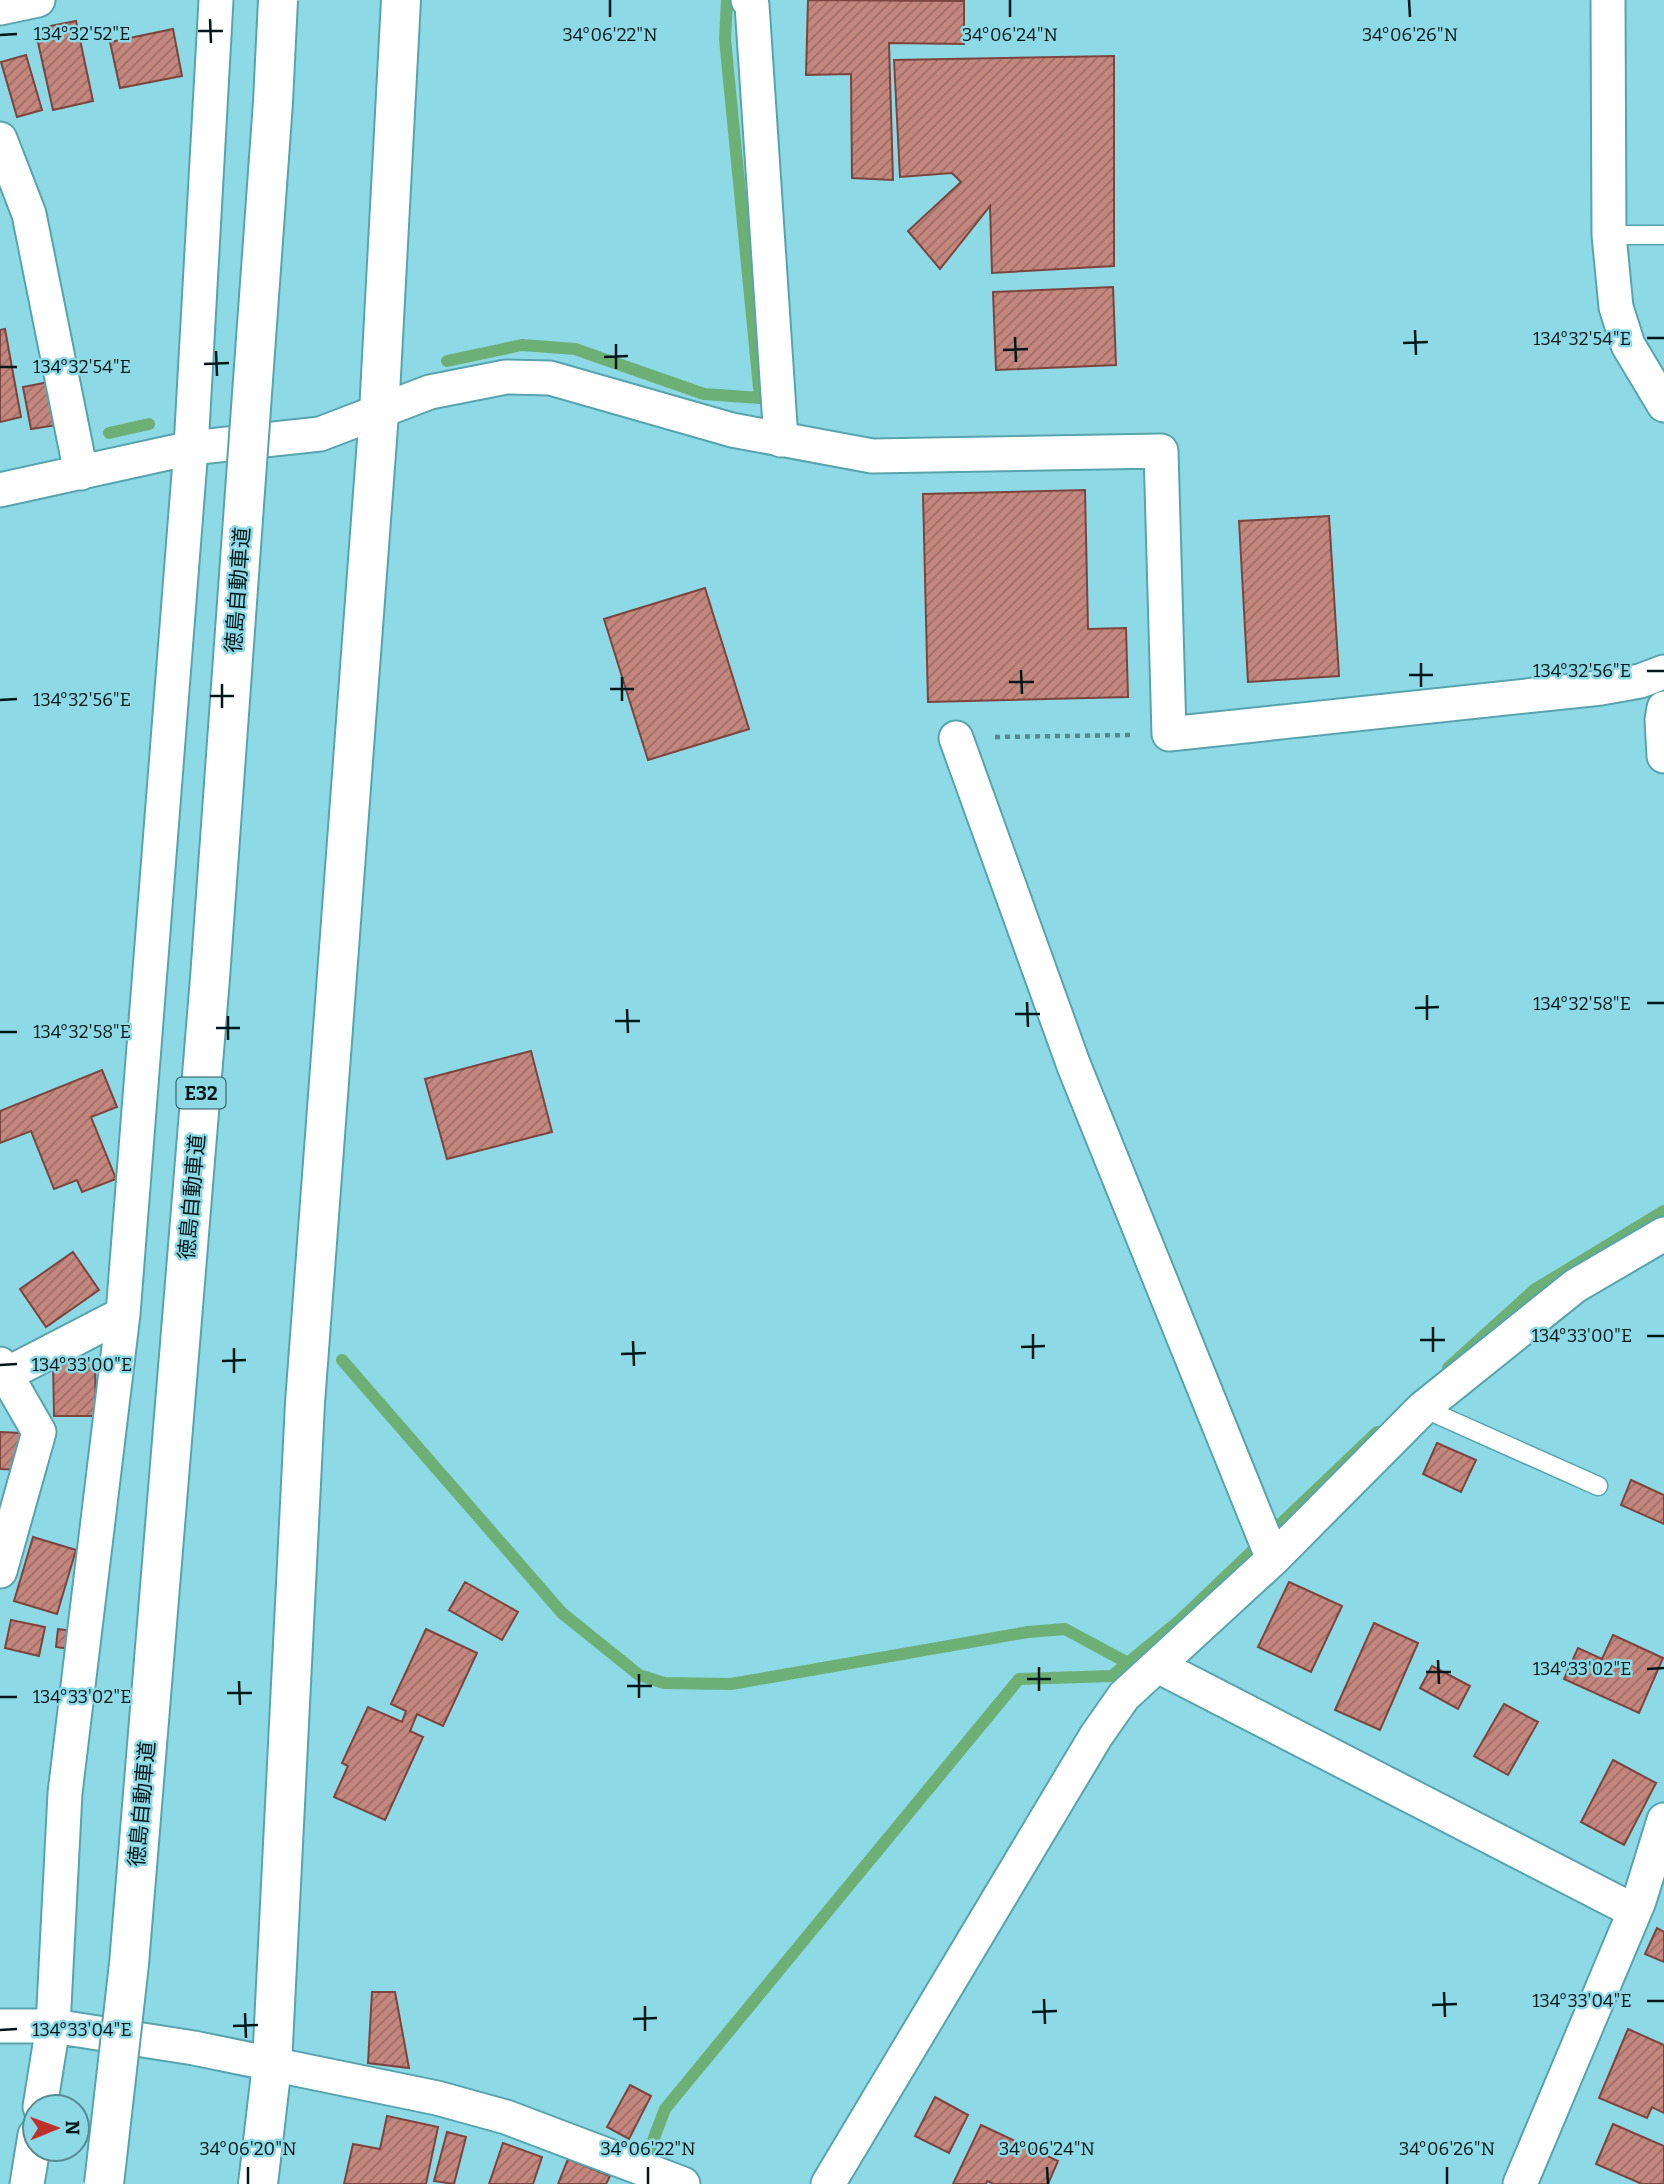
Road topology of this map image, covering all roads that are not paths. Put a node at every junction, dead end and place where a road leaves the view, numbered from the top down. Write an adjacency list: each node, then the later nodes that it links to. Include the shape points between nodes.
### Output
1 (38, 0): 7 (street)
2 (216, 0): 14 (street)
3 (278, 0): 38 (main road, 徳島自動車道 / E32, bridge, via 209,992 130,1950)
4 (401, 0): 12 (main road)
5 (748, 0): 13 (street, via 752,5)
6 (1608, 0): 9 (street)
7 (0, 8)
8 (0, 139): 15 (street, via 29,214)
9 (1609, 235): 10 (lane); 11 (street, via 1616,307 1628,345)
10 (1664, 235)
11 (1664, 405)
12 (379, 413): 13 (street, via 430,392 506,377 550,378); 14 (street, via 320,434); 33 (main road, via 305,1402)
13 (782, 440): 17 (street, via 872,456 1161,452 1169,734 1601,688)
14 (191, 448): 15 (street); 22 (street)
15 (80, 473): 16 (street)
16 (0, 490)
17 (1664, 672)
18 (1664, 708): 20 (street)
19 (957, 737): 26 (street, via 1074,1066)
20 (1664, 756)
21 (1664, 1234): 24 (street, via 1575,1286)
22 (123, 1314): 23 (street); 32 (street, via 65,1793)
23 (4, 1369): 27 (street, via 39,1432)
24 (1423, 1408): 25 (lane); 26 (street)
25 (1598, 1486)
26 (1267, 1543): 28 (street)
27 (0, 1571)
28 (1158, 1666): 30 (street); 40 (street, via 1124,1696 1096,1737)
29 (1664, 1820): 30 (street)
30 (1634, 1911): 41 (street)
31 (0, 2026): 32 (street)
32 (53, 2026): 33 (street); 34 (street)
33 (272, 2065): 36 (street, via 437,2098 506,2117); 39 (main road)
34 (42, 2093)
35 (30, 2163): 37 (street)
36 (661, 2177)
37 (27, 2184)
38 (104, 2184)
39 (258, 2184)
40 (828, 2184)
41 (1520, 2184)

